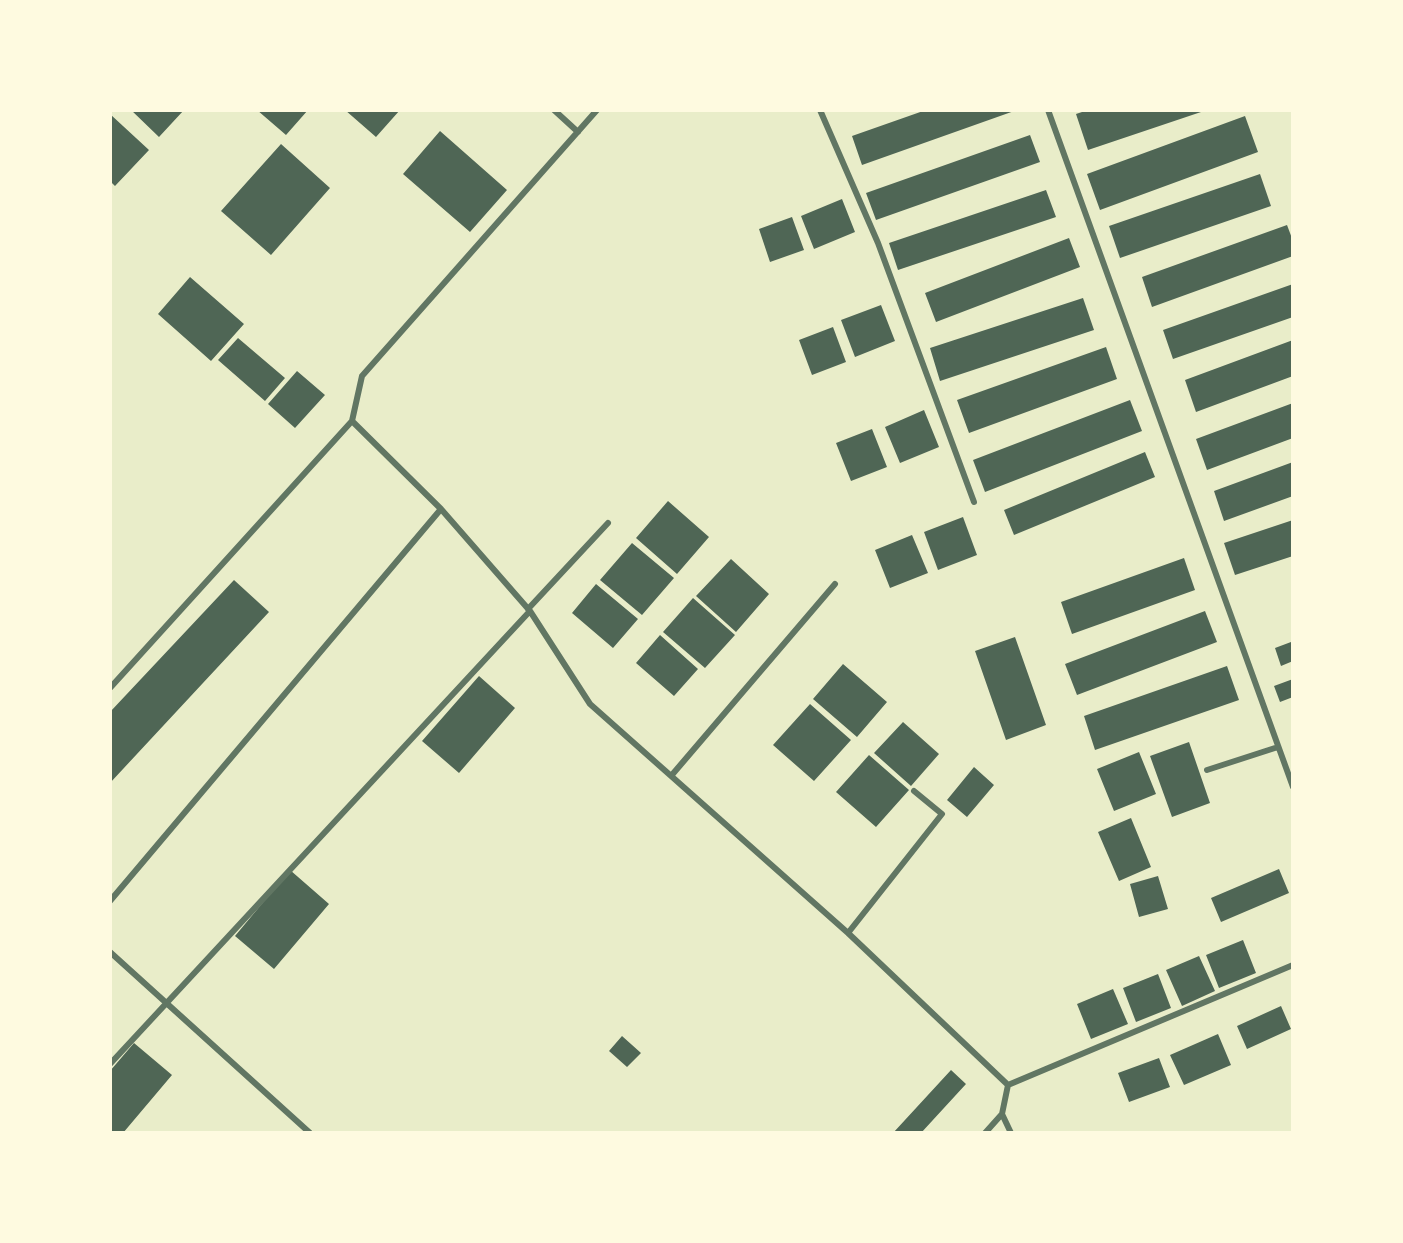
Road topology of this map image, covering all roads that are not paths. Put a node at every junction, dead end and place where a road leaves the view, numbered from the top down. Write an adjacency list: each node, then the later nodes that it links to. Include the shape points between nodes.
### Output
1 (554, 110): 5 (lane)
2 (597, 110): 5 (lane)
3 (820, 110): 7 (lane, via 878,243)
4 (1048, 110): 13 (lane)
5 (578, 132): 6 (lane, via 362,376)
6 (352, 421): 8 (lane); 12 (lane)
7 (974, 502)
8 (441, 509): 11 (lane); 18 (lane)
9 (608, 523): 11 (lane)
10 (835, 584): 15 (lane)
11 (529, 610): 15 (lane, via 590,704); 22 (lane)
12 (110, 688)
13 (1278, 747): 14 (lane); 16 (lane)
14 (1207, 770)
15 (671, 776): 19 (lane)
16 (1293, 787)
17 (914, 791): 19 (lane, via 942,814)
18 (110, 901)
19 (848, 933): 24 (lane)
20 (110, 952): 22 (lane)
21 (1293, 965): 24 (lane)
22 (165, 1002): 23 (lane); 26 (lane)
23 (110, 1064)
24 (1008, 1085): 25 (lane)
25 (1002, 1114): 27 (lane); 28 (lane)
26 (310, 1133)
27 (985, 1133)
28 (1011, 1133)

